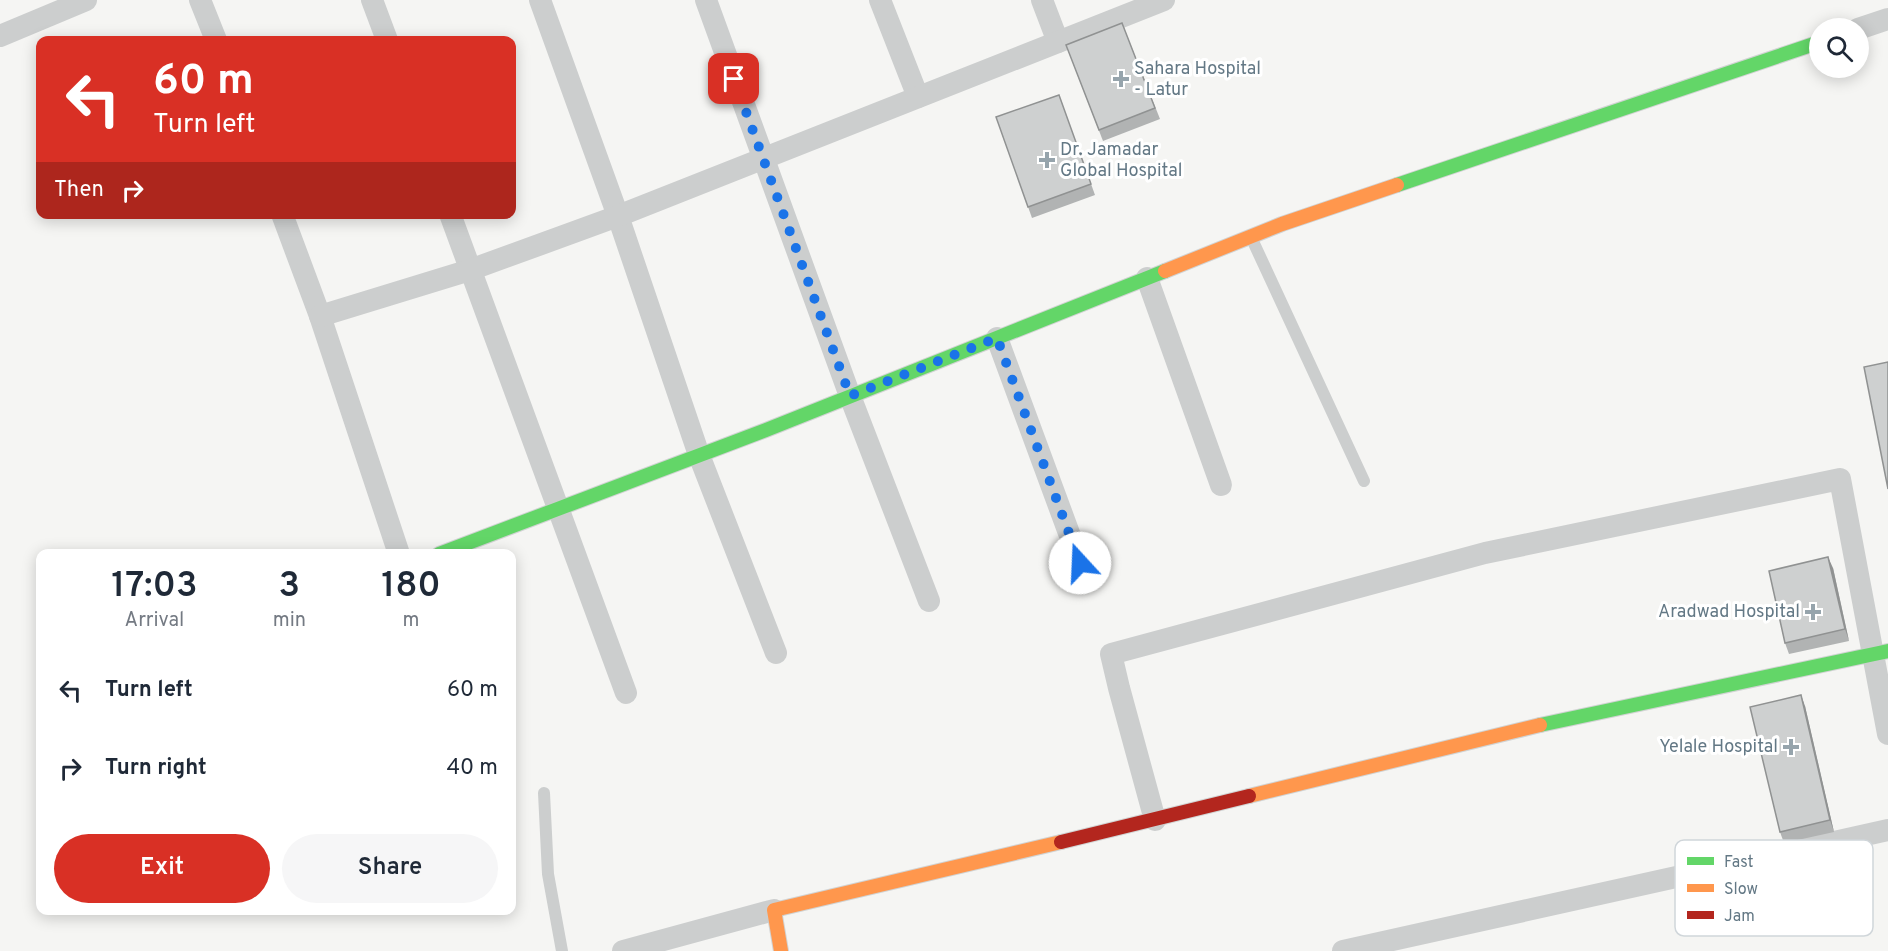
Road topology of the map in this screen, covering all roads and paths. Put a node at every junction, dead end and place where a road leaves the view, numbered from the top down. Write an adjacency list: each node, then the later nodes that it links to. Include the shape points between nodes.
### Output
1 (86, 0): 11 (street)
2 (201, 0): 12 (street)
3 (372, 0): 13 (street)
4 (540, 0): 18 (street)
5 (706, 0): 17 (street)
6 (880, 0): 16 (street)
7 (1042, 0): 14 (street)
8 (1164, 0): 14 (street)
9 (1888, 19): 10 (street)
10 (1869, 25)
11 (0, 36)
12 (214, 36)
13 (386, 36)
14 (1058, 42): 16 (street)
15 (1809, 46): 21 (street)
16 (918, 97): 17 (street)
17 (762, 159): 18 (street); 26 (street)
18 (618, 216): 22 (street); 27 (street)
19 (284, 219): 24 (street)
20 (452, 219): 22 (street)
21 (1250, 236): 23 (street); 28 (lane)
22 (470, 270): 24 (street); 30 (street)
23 (1147, 278): 25 (street); 29 (street)
24 (320, 316): 31 (street)
25 (997, 338): 26 (street); 33 (street)
26 (850, 396): 27 (street); 34 (street)
27 (699, 455): 30 (street); 36 (street)
28 (1364, 481)
29 (1221, 485)
30 (558, 508): 32 (street); 37 (street)
31 (397, 549)
32 (453, 549)
33 (1080, 563)
34 (929, 601)
35 (1881, 652): 38 (street); 40 (street, via 1508,732); 40 (street, via 1840,479 1485,553 1112,654)
36 (776, 653)
37 (626, 693)
38 (1888, 734)
39 (544, 793): 45 (lane, via 548,874)
40 (1155, 820): 44 (street)
41 (1888, 830): 42 (street)
42 (1843, 840)
43 (1675, 877): 48 (street)
44 (774, 910): 46 (street); 47 (street)
45 (562, 951)
46 (623, 951)
47 (781, 951)
48 (1343, 951)

